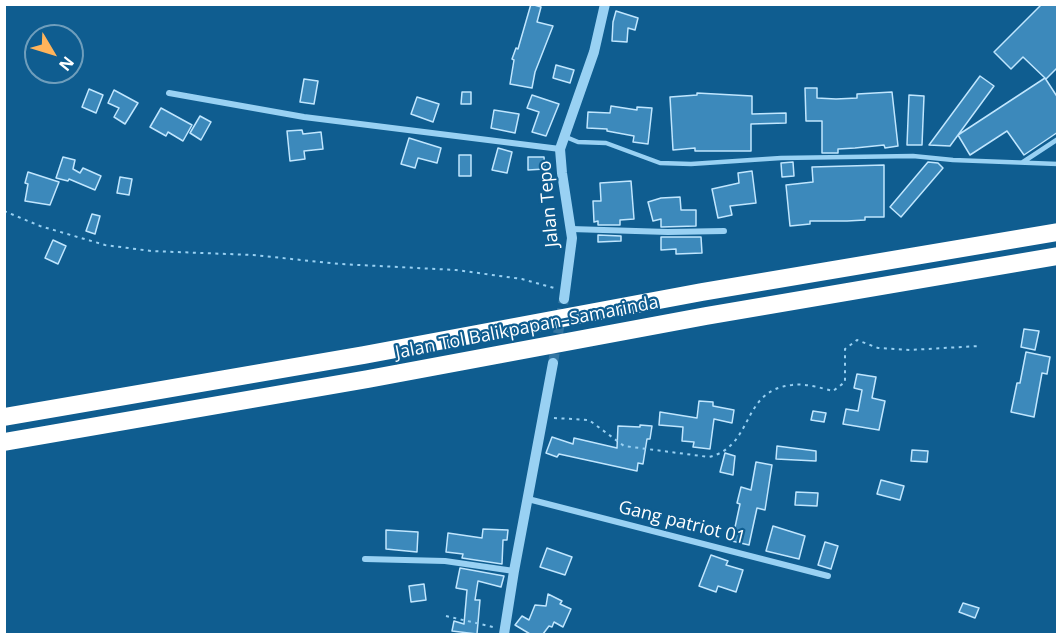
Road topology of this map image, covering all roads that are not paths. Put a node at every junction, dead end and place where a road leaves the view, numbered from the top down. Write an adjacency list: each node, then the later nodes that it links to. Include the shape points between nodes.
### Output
1 (605, 4): 3 (street, Jalan Tepo, via 594,52)
2 (170, 93): 5 (street, via 304,117)
3 (563, 136): 5 (street, Jalan Tepo); 6 (lane, via 578,142 606,143 660,164 914,156)
4 (1058, 139): 6 (lane)
5 (560, 148): 8 (street, Jalan Tepo)
6 (1023, 162): 7 (lane)
7 (1058, 164)
8 (571, 229): 9 (street); 12 (street, Jalan Tepo)
9 (724, 231)
10 (1058, 232): 14 (highway, Jalan Tol Balikpapan–Samarinda)
11 (1058, 256): 15 (highway, Jalan Tol Balikpapan–Samarinda)
12 (564, 295)
13 (553, 363): 16 (street)
14 (4, 417)
15 (4, 442)
16 (528, 499): 18 (street); 19 (street, Gang patriot 01)
17 (365, 559): 18 (street, via 446,561)
18 (514, 571): 20 (street)
19 (828, 576)
20 (507, 633)

